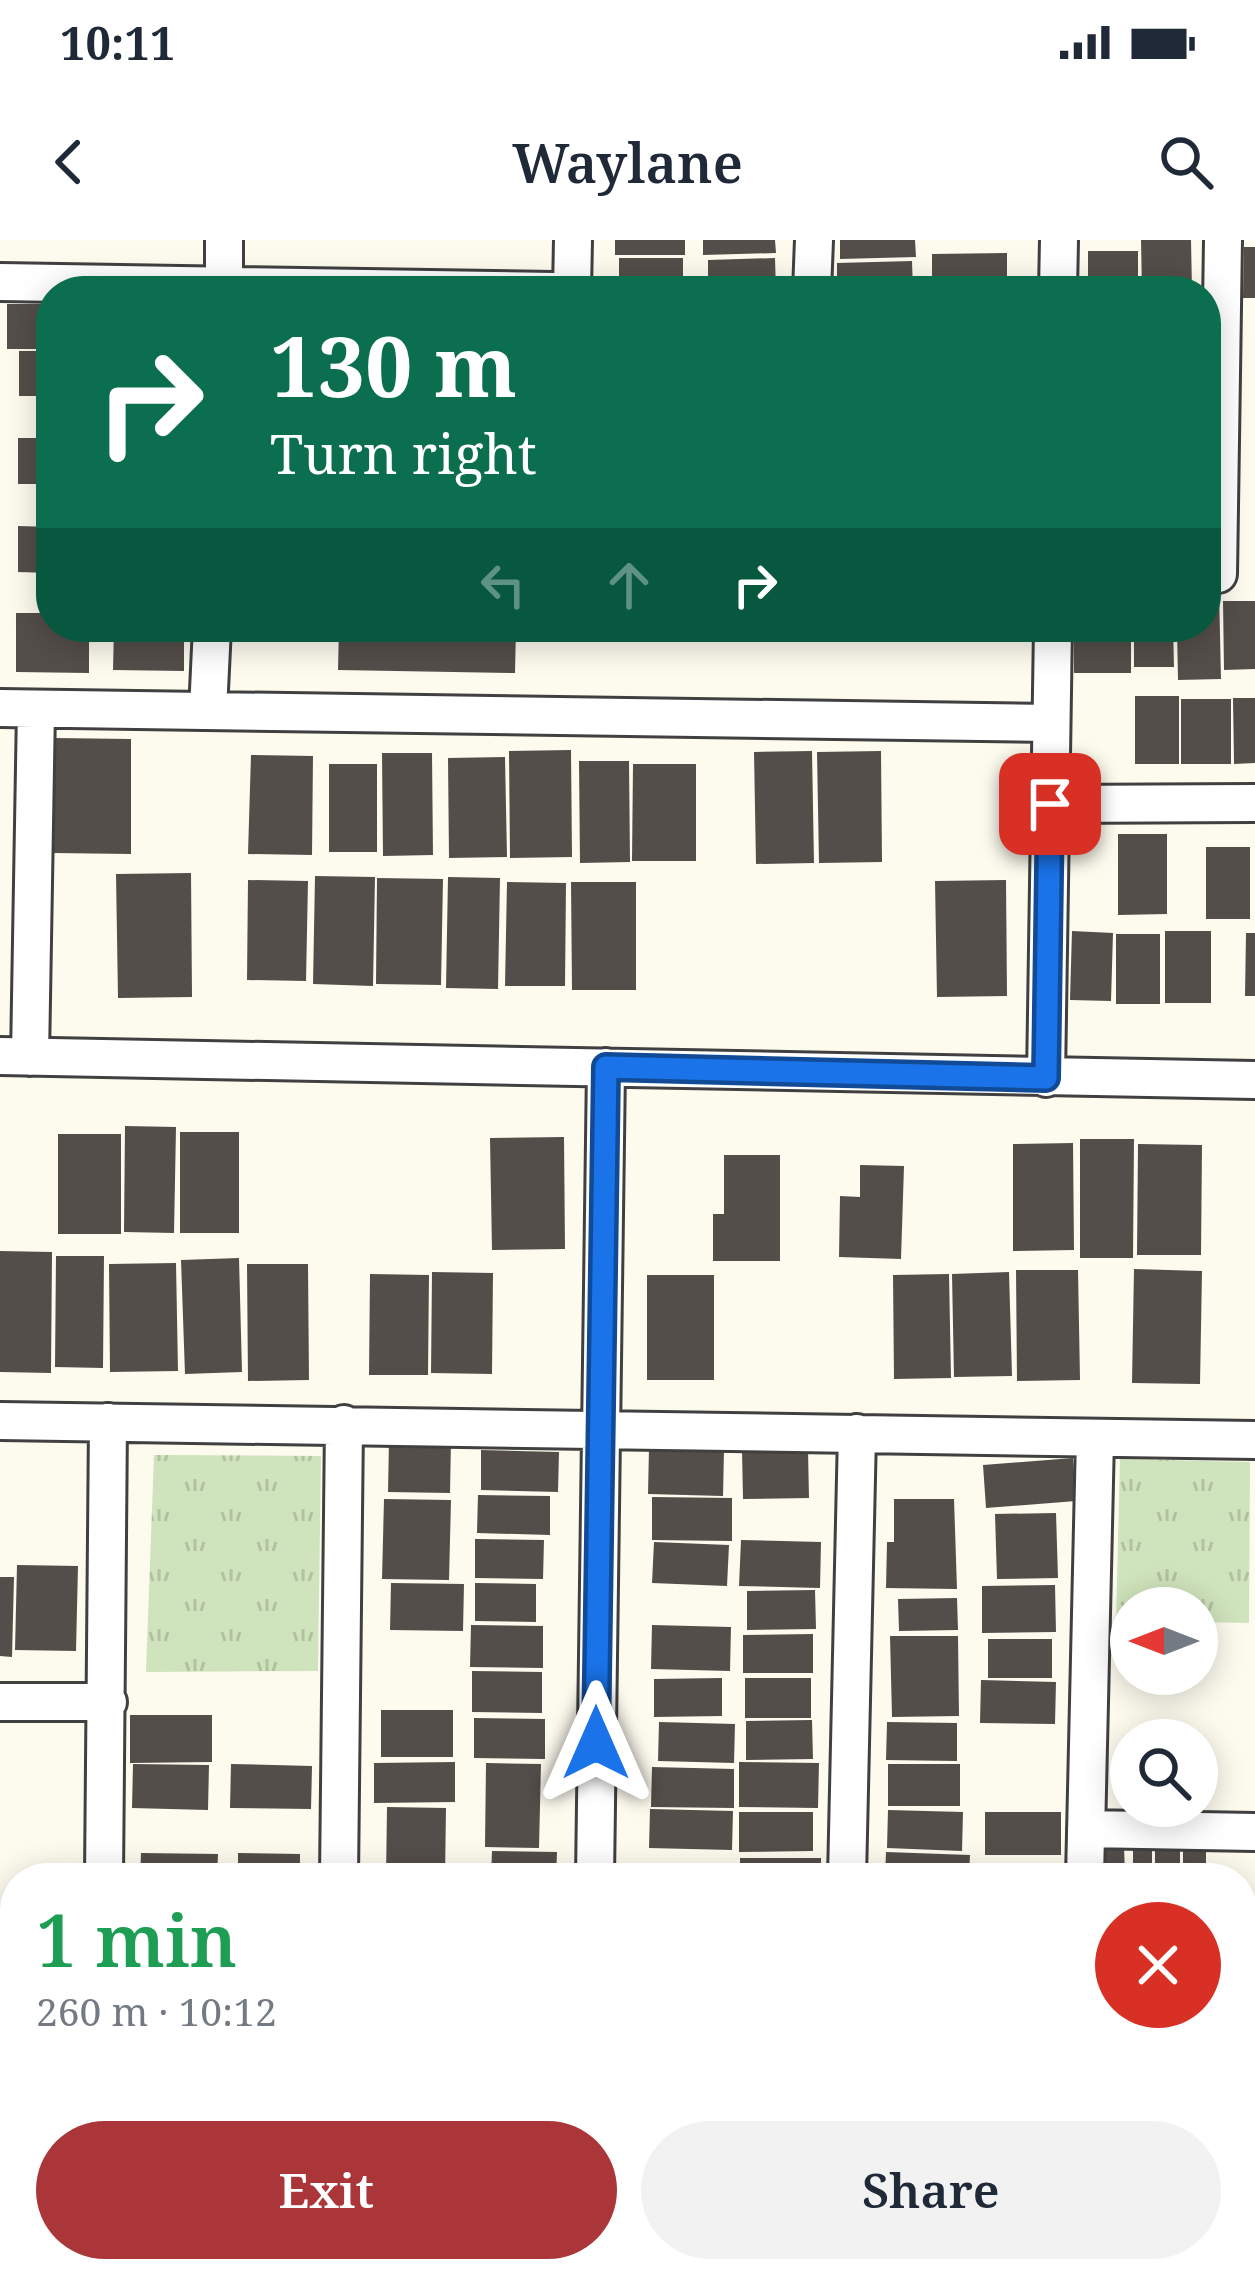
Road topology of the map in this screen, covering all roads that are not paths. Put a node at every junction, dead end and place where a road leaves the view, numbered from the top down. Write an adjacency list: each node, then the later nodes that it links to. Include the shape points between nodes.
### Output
1 (224, 240): 6 (street)
2 (573, 240): 7 (street)
3 (814, 240): 8 (street)
4 (1059, 240): 9 (street)
5 (1223, 240): 12 (street)
6 (224, 276)
7 (572, 276)
8 (813, 276)
9 (1058, 276)
10 (0, 282): 11 (street)
11 (36, 283)
12 (1238, 328): 13 (street)
13 (1221, 489)
14 (1221, 574): 15 (street)
15 (1255, 574)
16 (211, 642): 19 (street)
17 (1053, 642): 20 (street)
18 (18, 709): 19 (street); 23 (street)
19 (208, 711): 20 (street)
20 (1051, 723): 22 (street)
21 (1255, 803): 22 (street)
22 (1050, 804): 25 (street)
23 (15, 1057): 24 (street)
24 (606, 1067): 25 (street); 30 (street)
25 (1046, 1078): 26 (street)
26 (1255, 1080)
27 (0, 1421): 28 (street)
28 (108, 1422): 29 (street); 35 (street)
29 (344, 1424): 30 (street); 39 (street)
30 (599, 1429): 31 (street); 40 (street)
31 (857, 1433): 32 (street); 41 (street)
32 (1095, 1438): 33 (street); 36 (street)
33 (1255, 1440)
34 (0, 1702): 35 (street)
35 (108, 1702): 38 (street)
36 (1087, 1828): 37 (street); 42 (street)
37 (1255, 1832)
38 (104, 1863)
39 (339, 1863)
40 (595, 1863)
41 (848, 1863)
42 (1086, 1863)

